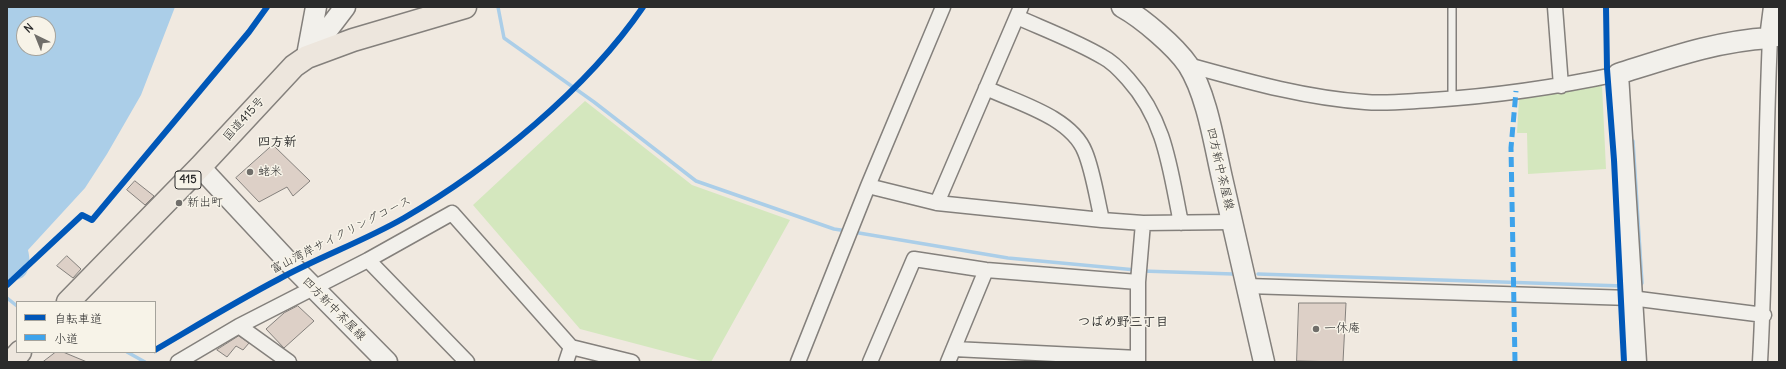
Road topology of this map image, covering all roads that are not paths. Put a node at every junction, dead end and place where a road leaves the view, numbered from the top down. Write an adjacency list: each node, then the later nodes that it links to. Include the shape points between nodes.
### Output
1 (316, 7): 11 (main road)
2 (345, 7): 11 (main road)
3 (465, 7): 11 (highway, 国道415号 / 415, via 353,40)
4 (943, 7): 19 (street)
5 (1122, 7): 12 (main road, 四方新中茶屋線, via 1159,34)
6 (1452, 7): 16 (lane)
7 (1555, 7): 14 (street)
8 (1774, 7): 10 (main road)
9 (1019, 12): 15 (street); 24 (street, via 1104,57 1140,91 1154,114 1163,138)
10 (1774, 38): 13 (main road, via 1740,40 1703,48); 17 (street)
11 (307, 57): 18 (highway, 国道415号 / 415, via 280,80)
12 (1188, 65): 16 (street, via 1334,99 1367,102); 22 (main road, 四方新中茶屋線, via 1201,94)
13 (1618, 74): 14 (street); 30 (main road)
14 (1561, 86): 16 (street)
15 (986, 88): 20 (street); 21 (street, via 1068,128 1085,152)
16 (1452, 98)
17 (1773, 122): 32 (street)
18 (200, 167): 29 (main road, 四方新中茶屋線); 31 (highway, 国道415号 / 415)
19 (868, 186): 20 (street); 45 (street)
20 (937, 203): 21 (street)
21 (1102, 220): 23 (street)
22 (1232, 222): 24 (street); 28 (main road, 四方新中茶屋線)
23 (1143, 223): 24 (street); 27 (street)
24 (1181, 223)
25 (368, 260): 29 (street); 34 (street, via 452,213); 42 (street)
26 (986, 270): 27 (street); 36 (street); 46 (street, via 914,259)
27 (1138, 282): 37 (street)
28 (1247, 286): 30 (street); 47 (main road, 四方新中茶屋線)
29 (313, 288): 33 (street); 41 (main road, 四方新中茶屋線)
30 (1630, 298): 32 (street); 48 (main road)
31 (69, 301)
32 (1764, 315): 49 (street)
33 (239, 326): 39 (street); 40 (street)
34 (571, 347): 43 (street); 44 (street)
35 (19, 353): 38 (highway)
36 (951, 356): 37 (street)
37 (1138, 360)
38 (12, 362)
39 (178, 362)
40 (290, 362)
41 (387, 362)
42 (468, 362)
43 (566, 362)
44 (632, 362)
45 (798, 362)
46 (870, 362)
47 (1264, 362)
48 (1636, 362)
49 (1760, 362)

